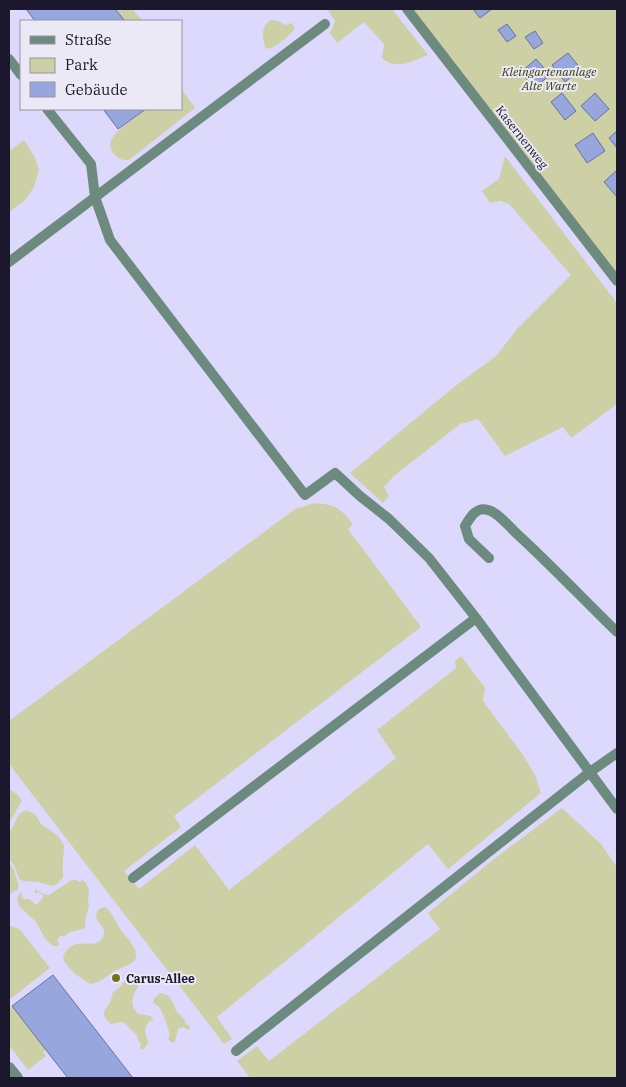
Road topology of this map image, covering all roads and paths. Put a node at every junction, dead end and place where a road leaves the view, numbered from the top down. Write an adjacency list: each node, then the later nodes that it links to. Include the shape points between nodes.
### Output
1 (407, 9): 8 (lane, Kasernenweg)
2 (325, 24): 6 (lane)
3 (9, 59): 4 (lane)
4 (20, 74)
5 (48, 110): 6 (lane, via 91,164)
6 (95, 197): 7 (lane); 10 (lane, via 110,240 306,495 335,473 429,558)
7 (9, 262)
8 (617, 281)
9 (489, 558): 11 (lane, via 469,539 465,526 480,510 488,510 498,516)
10 (476, 618): 13 (lane); 15 (lane)
11 (617, 632)
12 (617, 753): 13 (lane)
13 (590, 772): 14 (lane); 16 (lane)
14 (617, 809)
15 (133, 878)
16 (236, 1051)
17 (9, 1068): 18 (street)
18 (17, 1078)

